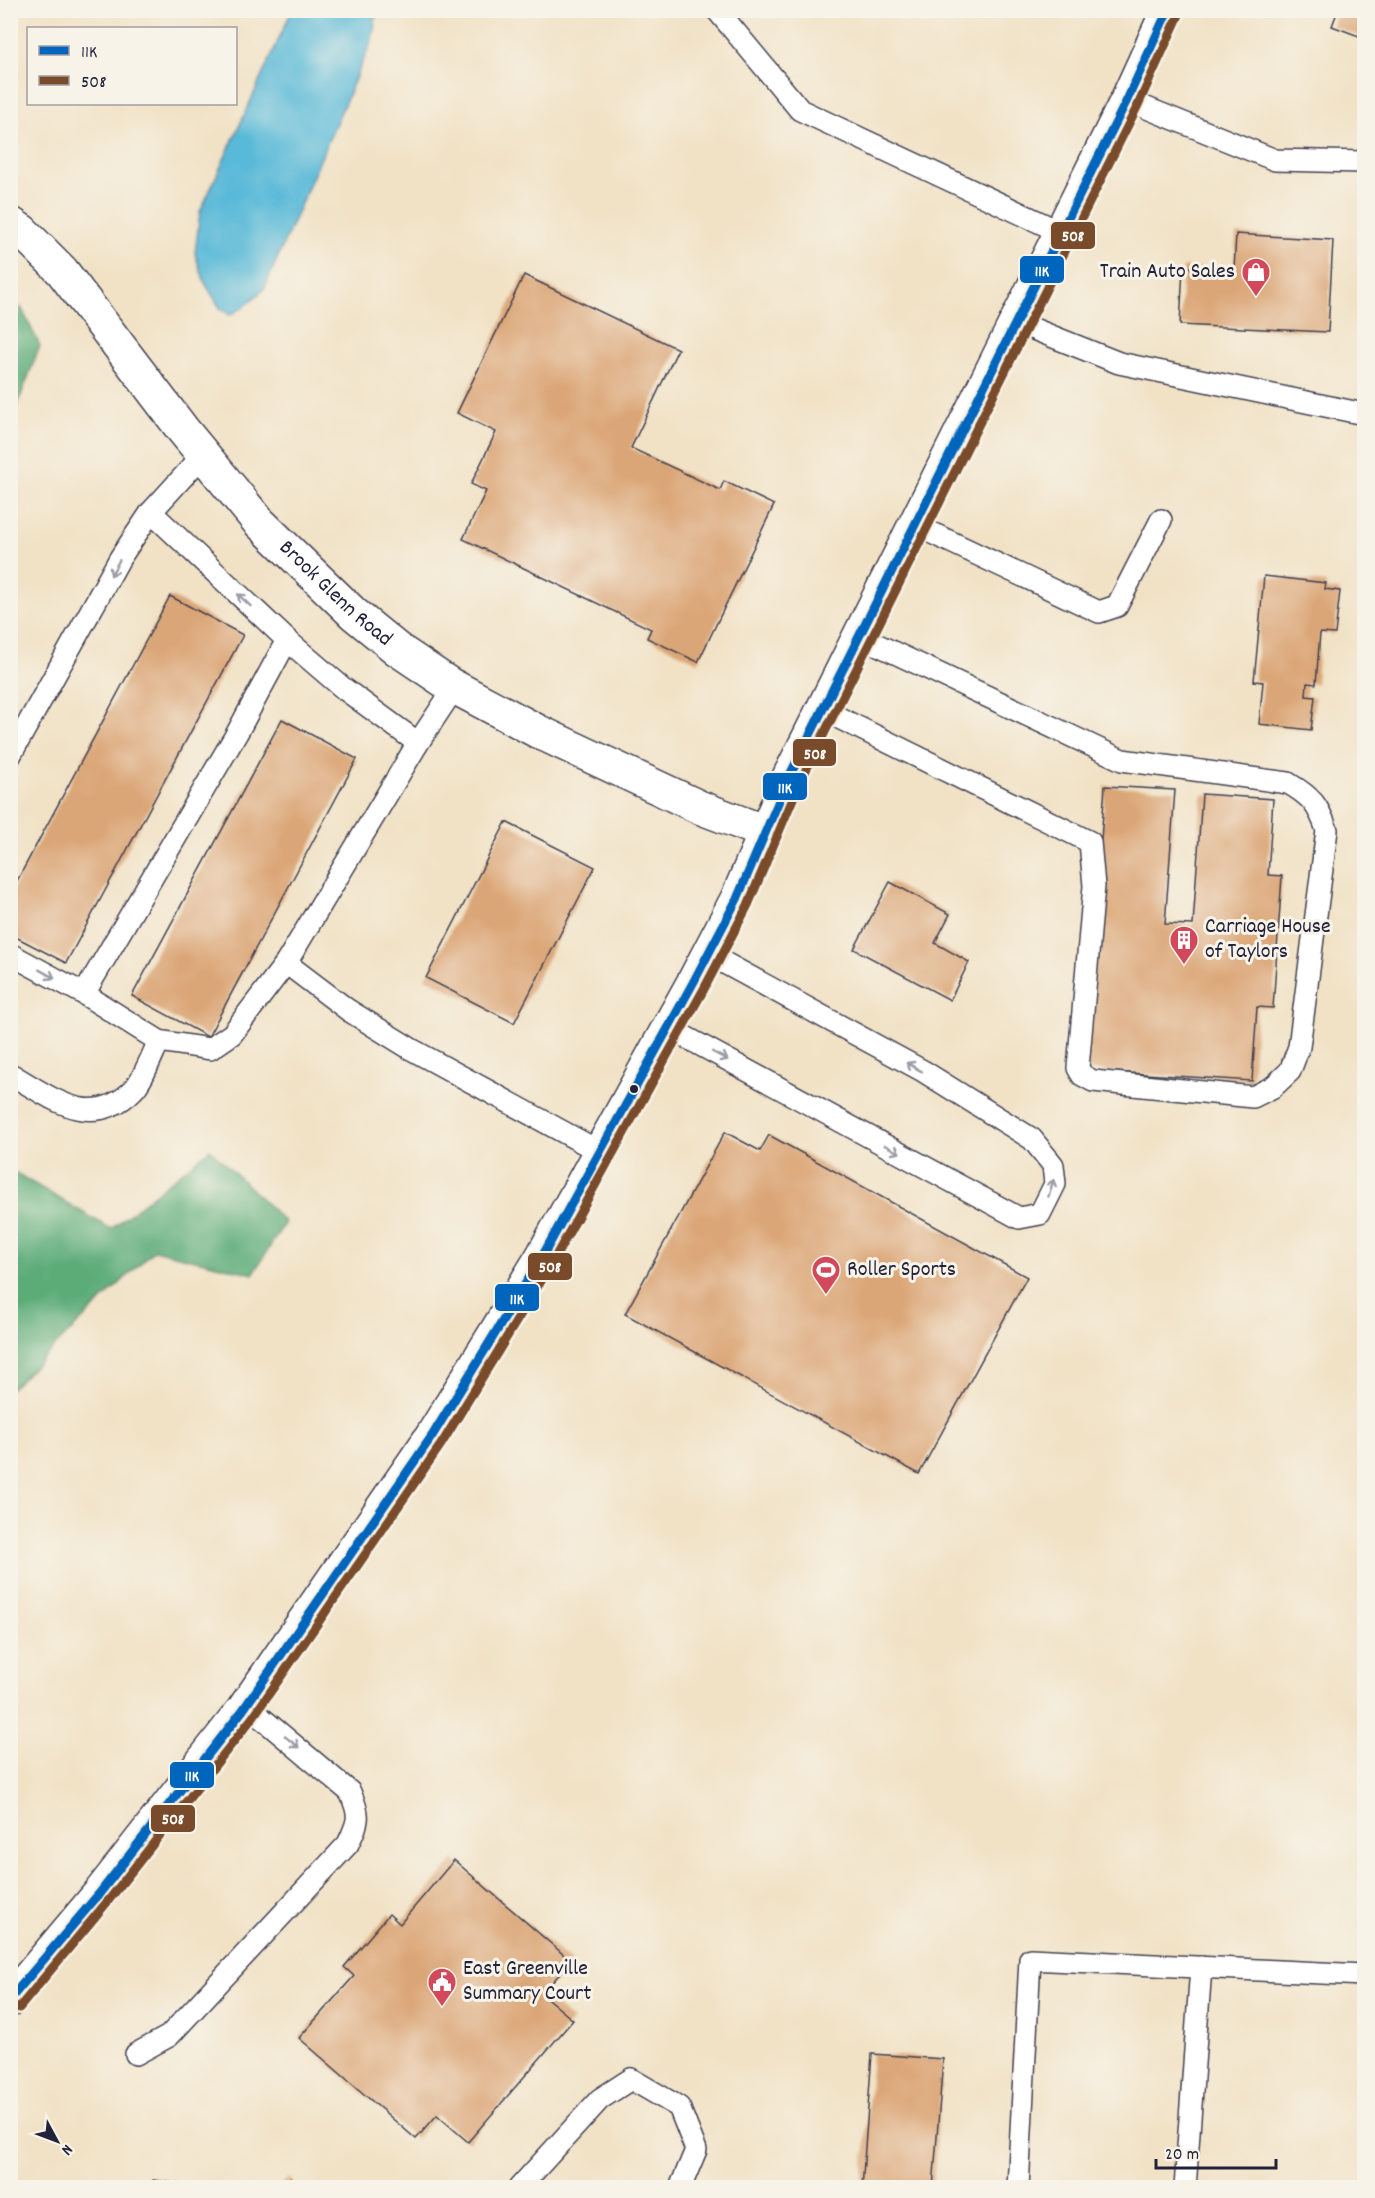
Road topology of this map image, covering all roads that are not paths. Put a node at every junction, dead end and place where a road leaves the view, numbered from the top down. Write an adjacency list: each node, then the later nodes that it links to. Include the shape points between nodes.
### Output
1 (717, 10): 6 (lane, via 800,110)
2 (1168, 10): 3 (street)
3 (1127, 100): 4 (lane, via 1275,160); 6 (street)
4 (1365, 162)
5 (10, 223): 9 (street, Brook Glenn Road, via 62,271)
6 (1060, 232): 7 (street)
7 (1016, 322): 8 (lane, via 1119,363); 12 (street)
8 (1365, 414)
9 (203, 455): 10 (lane); 15 (street, Brook Glenn Road, via 258,521 354,614 397,649)
10 (151, 512): 14 (lane, one-way to 10); 18 (lane, one-way to 18, via 120,558)
11 (1161, 520): 12 (lane, via 1118,606 1099,612)
12 (915, 525): 13 (street)
13 (859, 636): 16 (street); 16 (lane, via 1122,760 1288,783 1305,793 1319,809 1327,830 1299,1047 1290,1071 1273,1087 1252,1097 1093,1081 1082,1075 1078,1068 1094,886 1090,842)
14 (286, 640): 17 (lane); 23 (lane, via 237,733)
15 (455, 687): 17 (lane); 19 (street, Brook Glenn Road, via 581,752 699,807)
16 (823, 710): 19 (street)
17 (418, 743): 22 (lane)
18 (10, 756)
19 (765, 832): 21 (street)
20 (10, 954): 23 (lane, one-way to 23)
21 (708, 954): 24 (street); 24 (lane, one-way to 21, via 1019,1218 1040,1214 1055,1185 1053,1165 1032,1139 923,1071)
22 (286, 963): 25 (lane, via 232,1034 210,1049); 27 (lane, via 348,1010 402,1043)
23 (84, 994): 25 (lane)
24 (669, 1028): 27 (street)
25 (159, 1041): 26 (lane, via 135,1090 105,1110 68,1107)
26 (10, 1074)
27 (600, 1152): 28 (street, via 542,1257 432,1436)
28 (246, 1705): 31 (street, via 99,1894); 32 (lane, one-way to 32, via 350,1792 359,1821 348,1844 169,2036)
29 (1201, 1967): 30 (lane); 35 (lane, via 1030,1959); 36 (lane)
30 (1365, 1975)
31 (10, 2000)
32 (136, 2054)
33 (519, 2187): 34 (lane, via 600,2099 631,2079 679,2107 696,2150)
34 (680, 2187)
35 (1018, 2187)
36 (1185, 2187)

